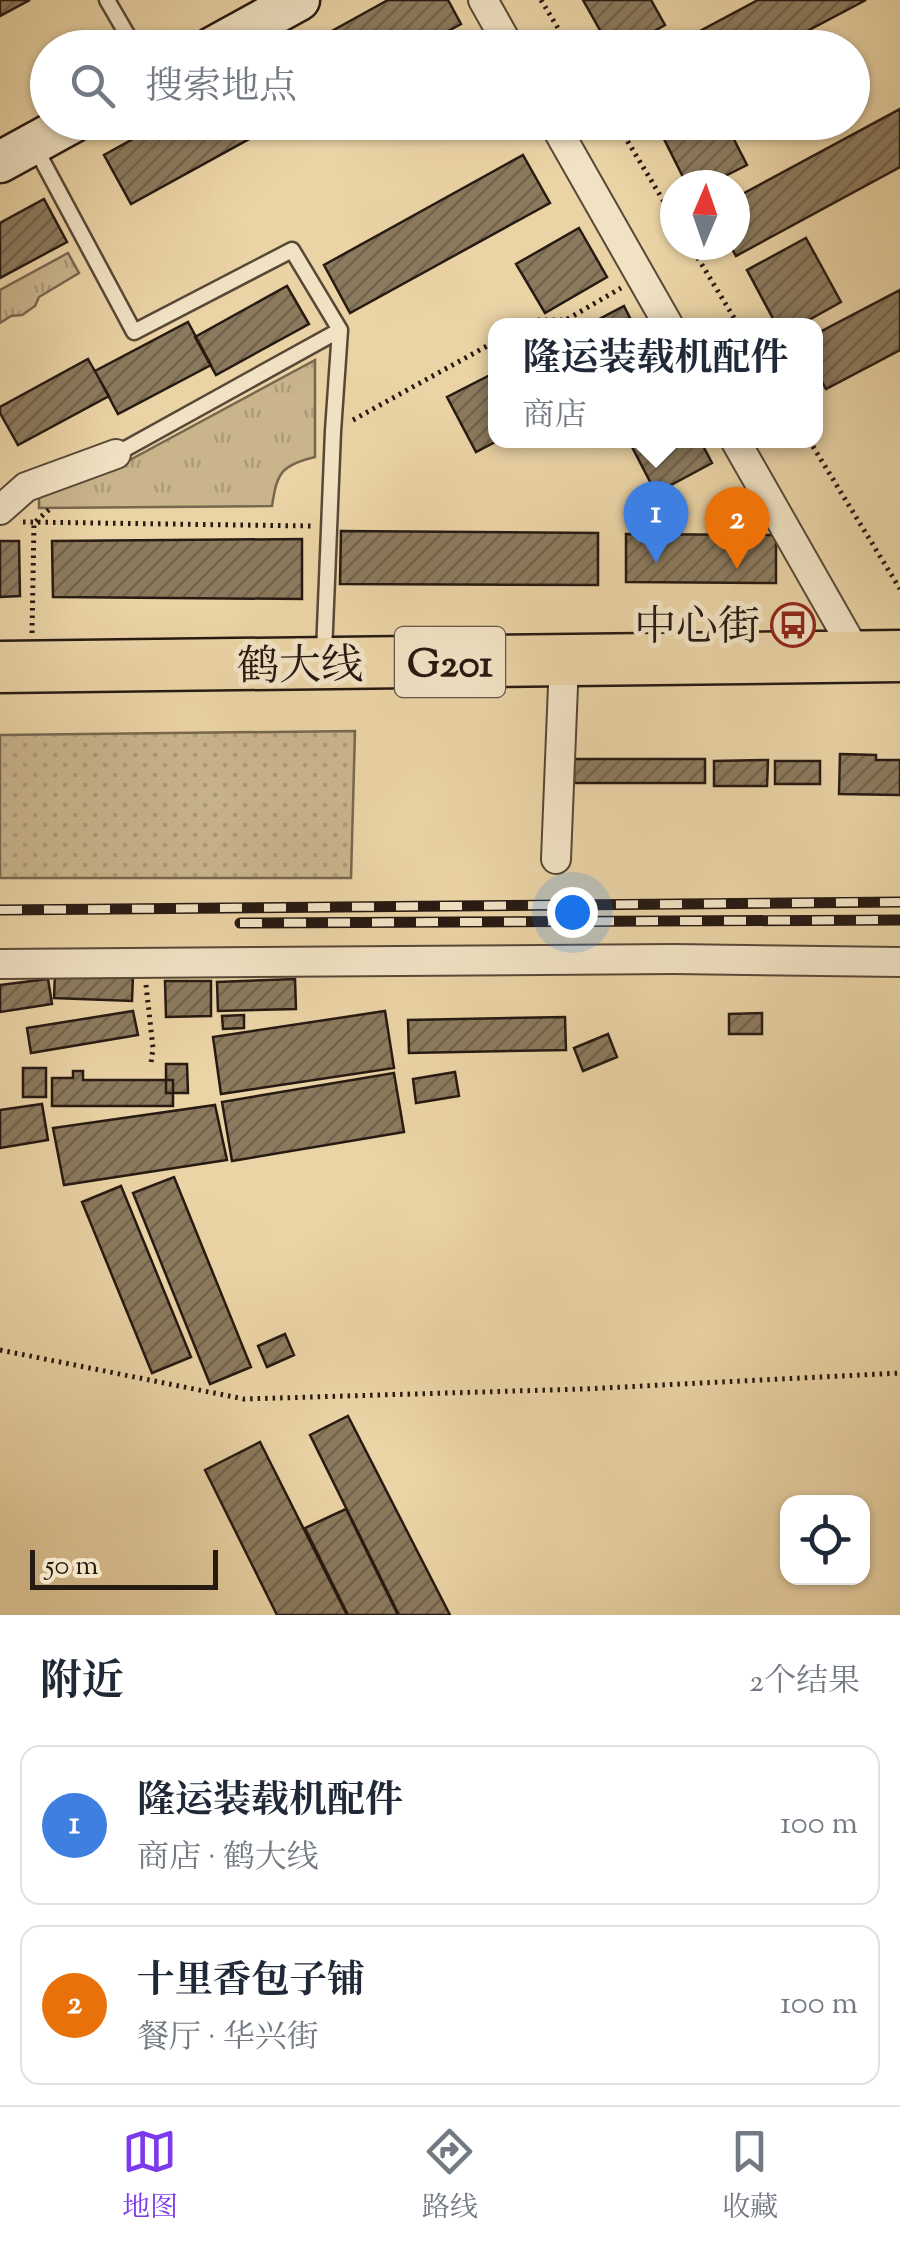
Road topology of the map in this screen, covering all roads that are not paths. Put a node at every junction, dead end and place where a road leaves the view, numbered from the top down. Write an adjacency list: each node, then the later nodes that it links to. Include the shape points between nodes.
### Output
1 (108, 0): 4 (lane)
2 (299, 0): 5 (street)
3 (483, 0): 6 (street)
4 (125, 30)
5 (245, 30)
6 (500, 30)
7 (40, 140): 9 (street)
8 (563, 140): 10 (street)
9 (16, 153): 11 (lane, via 134,332 292,250)
10 (665, 318)
11 (340, 330): 13 (lane); 17 (lane)
12 (740, 448): 15 (street)
13 (116, 454): 14 (street, via 26,486)
14 (8, 516)
15 (879, 656): 16 (highway, 鹤大线 / G201)
16 (564, 660): 17 (highway, 鹤大线 / G201); 19 (street)
17 (324, 664): 18 (highway, 鹤大线 / G201)
18 (16, 667)
19 (556, 859)
20 (900, 962): 21 (street)
21 (0, 964)

